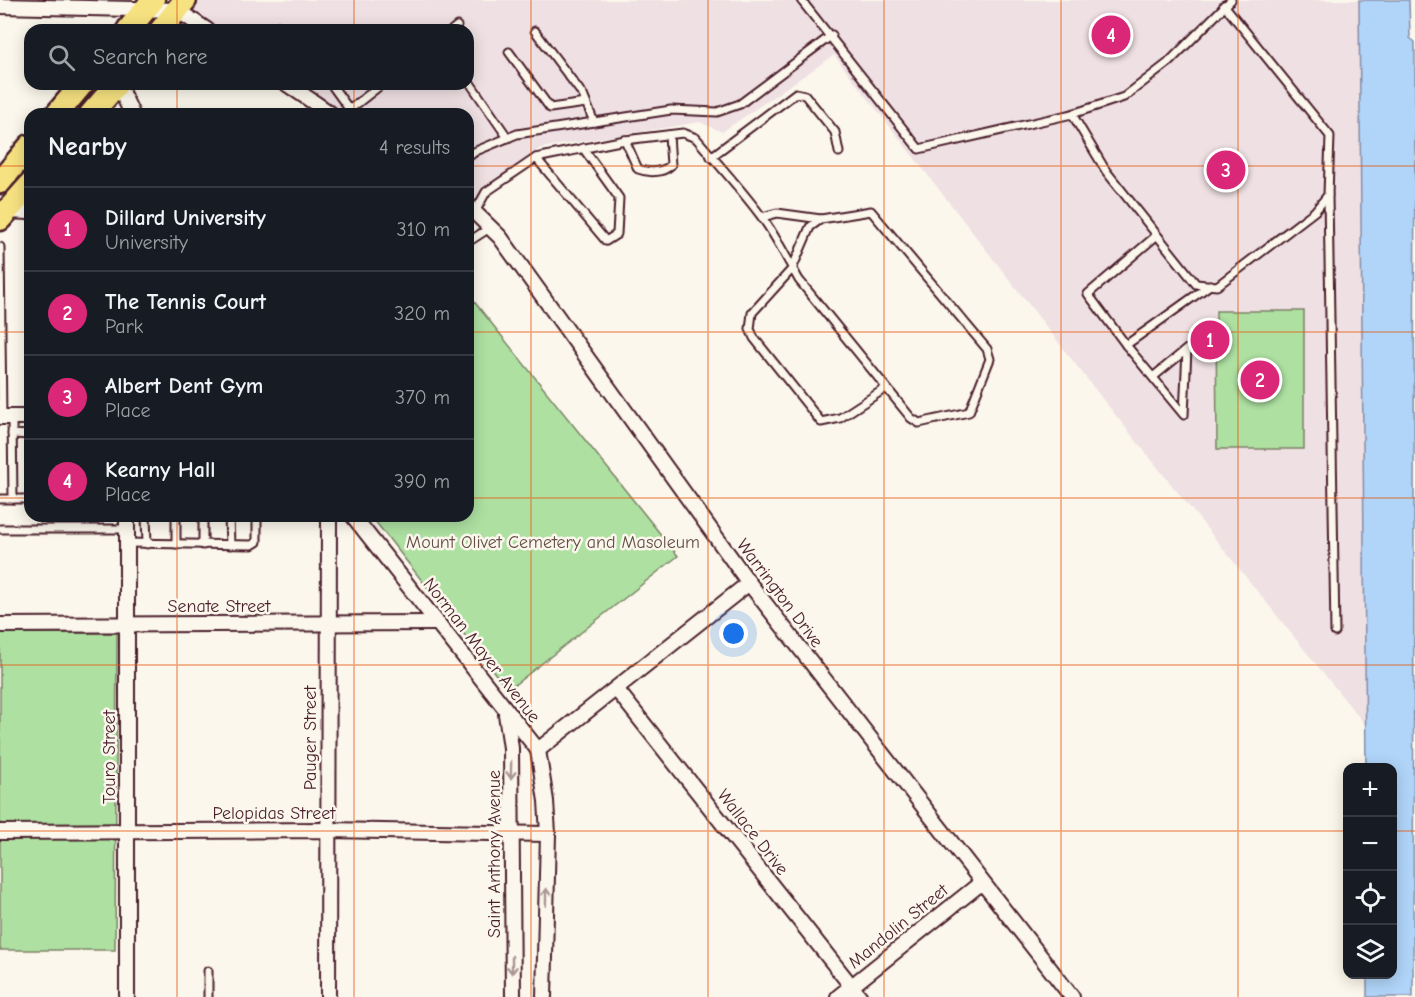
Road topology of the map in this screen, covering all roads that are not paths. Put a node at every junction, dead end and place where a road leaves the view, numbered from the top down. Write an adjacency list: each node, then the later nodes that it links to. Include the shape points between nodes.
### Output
1 (801, 0): 12 (lane)
2 (1231, 0): 5 (lane)
3 (138, 4): 4 (street); 6 (street); 7 (main road); 8 (main road)
4 (181, 5): 9 (main road); 10 (street)
5 (1224, 5): 28 (lane, via 1168,63 1124,97); 41 (lane, via 1330,136)
6 (0, 6)
7 (130, 24)
8 (136, 24)
9 (166, 24)
10 (201, 24)
11 (535, 31): 21 (lane)
12 (832, 35): 28 (lane, via 920,149); 29 (lane, via 740,104 717,112 671,110)
13 (508, 52): 21 (lane, via 550,108)
14 (474, 89): 31 (lane)
15 (77, 90): 22 (main road)
16 (113, 90): 23 (main road)
17 (121, 90): 24 (street)
18 (296, 90): 25 (street)
19 (335, 90): 26 (lane)
20 (374, 90): 27 (lane)
21 (586, 103): 29 (lane)
22 (62, 108)
23 (96, 108)
24 (129, 108)
25 (322, 108)
26 (345, 108)
27 (351, 108)
28 (1072, 114): 49 (lane, via 1106,171)
29 (594, 122): 31 (lane)
30 (669, 135): 32 (lane); 32 (lane, via 671,165 646,172 638,169); 37 (lane, via 684,133 696,138)
31 (508, 138): 34 (lane)
32 (625, 140): 33 (lane)
33 (583, 148): 38 (lane); 38 (lane, via 619,198 617,234 606,241)
34 (474, 152)
35 (839, 152): 37 (lane, via 835,132 805,95 796,93)
36 (24, 153): 39 (main road)
37 (711, 157): 46 (lane)
38 (536, 158): 42 (lane, via 486,192)
39 (0, 182)
40 (24, 191): 45 (main road)
41 (1328, 195): 53 (lane, via 1315,211 1217,286); 83 (lane)
42 (474, 207)
43 (474, 211): 48 (street, Warrington Drive)
44 (24, 212): 45 (street)
45 (2, 214)
46 (762, 217): 47 (lane, via 777,213); 52 (lane)
47 (821, 219): 52 (lane, via 810,227); 56 (lane, via 871,211 987,350 990,359 969,412 919,423)
48 (491, 227): 50 (lane); 78 (street, Warrington Drive)
49 (1156, 236): 53 (lane, via 1196,284); 54 (lane, via 1088,294)
50 (474, 238)
51 (0, 247): 57 (lane)
52 (792, 269): 56 (lane); 56 (lane, via 752,313 750,328 754,338 821,422 840,418)
53 (1210, 285): 54 (lane)
54 (1126, 345): 55 (lane)
55 (1153, 377): 55 (lane, via 1172,400 1184,415 1187,350)
56 (886, 388)
57 (5, 417): 58 (street); 59 (lane)
58 (24, 417)
59 (12, 434): 60 (lane); 62 (lane)
60 (24, 435)
61 (0, 499): 62 (lane)
62 (13, 499): 63 (lane)
63 (24, 499)
64 (127, 522): 72 (lane); 73 (street, Touro Street)
65 (146, 522): 74 (lane)
66 (176, 522): 75 (lane)
67 (203, 522): 76 (lane)
68 (229, 522): 77 (lane)
69 (257, 522): 77 (lane, via 257,542 250,546)
70 (329, 522): 81 (street, Pauger Street)
71 (358, 522): 79 (street, Norman Mayer Avenue)
72 (0, 529)
73 (126, 543): 74 (lane); 80 (street, Touro Street)
74 (147, 544): 75 (lane)
75 (176, 544): 76 (lane)
76 (203, 545): 77 (lane)
77 (230, 545)
78 (748, 583): 84 (street); 92 (street, Warrington Drive)
79 (438, 623): 81 (street, Senate Street); 85 (street, Norman Mayer Avenue)
80 (126, 624): 81 (street, Senate Street); 82 (street, Senate Street); 89 (street, Touro Street)
81 (329, 624): 87 (street, Pauger Street)
82 (0, 625)
83 (1335, 632)
84 (617, 690): 86 (street); 94 (street, Wallace Drive)
85 (506, 711): 86 (street, Norman Mayer Avenue); 90 (street, Saint Anthony Avenue, one-way to 90, via 512,748)
86 (538, 750): 91 (street)
87 (328, 830): 89 (street, Pelopidas Street); 90 (street, Pelopidas Street); 97 (street, Pauger Street)
88 (0, 832): 89 (street, Pelopidas Street)
89 (128, 832): 95 (street, Touro Street)
90 (511, 833): 91 (street, Pelopidas Street); 98 (street, Saint Anthony Avenue, one-way to 98)
91 (548, 834): 99 (street, one-way to 91)
92 (981, 883): 94 (street, Mandolin Street); 101 (street, Warrington Drive)
93 (208, 972): 96 (lane)
94 (856, 992): 100 (street, Mandolin Street)
95 (127, 997)
96 (208, 997)
97 (328, 997)
98 (513, 997)
99 (544, 997)
100 (838, 997)
101 (1072, 997)

